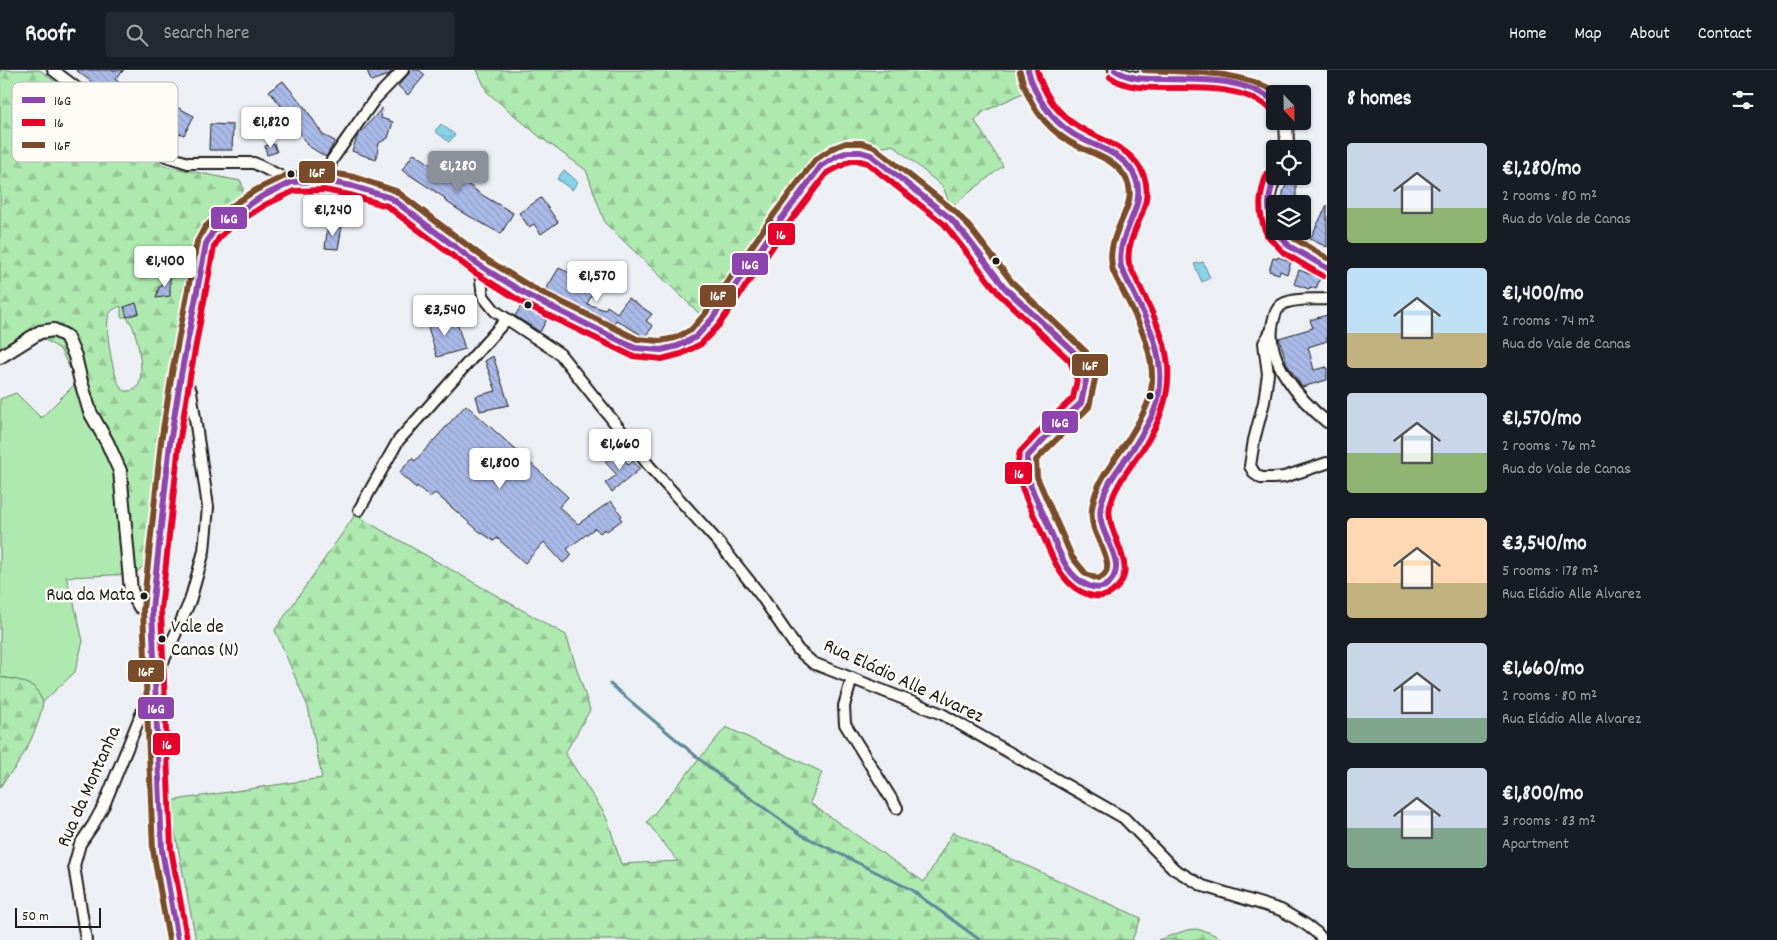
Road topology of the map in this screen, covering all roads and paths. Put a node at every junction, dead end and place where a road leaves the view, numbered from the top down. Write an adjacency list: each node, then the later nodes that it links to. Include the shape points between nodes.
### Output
1 (53, 70): 5 (street)
2 (403, 70): 8 (street, via 374,100 332,160)
3 (1028, 70): 11 (street, via 1037,95 1052,116 1073,134 1111,151 1128,165 1136,179 1139,194 1121,242 1120,267 1156,341 1160,384 1158,400 1140,437 1102,501 1103,528 1116,561 1116,572 1103,587 1085,585 1067,567 1029,478 1027,457 1081,403 1086,380 1078,356 1005,288 966,234 950,218 871,154 848,152 821,166 712,319 696,336 678,346 661,350 635,348 529,296)
4 (1115, 70): 6 (street, via 1136,78 1209,80 1251,86)
5 (69, 82)
6 (1266, 93)
7 (178, 160): 9 (street, via 188,163 254,162)
8 (326, 181): 9 (street); 11 (street, via 391,198)
9 (292, 182): 17 (street, via 245,207 226,220 209,238)
10 (1283, 240): 12 (street)
11 (479, 265): 14 (street, Rua Eládio Alle Alvarez, via 483,296 495,312)
12 (1327, 268)
13 (1327, 299): 15 (street, via 1284,303 1278,308)
14 (507, 319): 20 (street, via 398,441); 22 (street, Rua Eládio Alle Alvarez, via 560,354 650,467 762,597 798,650 813,663)
15 (1271, 331): 18 (street, via 1271,344 1284,376); 19 (street, via 1264,343 1268,374 1250,466 1261,478 1273,478)
16 (0, 357): 21 (street, via 40,332 54,330 66,336 75,356 90,412 120,471 131,592 140,607)
17 (181, 374): 21 (street, via 170,443); 23 (street, Rua da Montanha, via 191,391 208,507 204,551 190,601)
18 (1327, 422)
19 (1327, 462)
20 (359, 510)
21 (152, 610): 23 (street)
22 (852, 678): 24 (street, via 844,706 845,724); 27 (street, Rua Eládio Alle Alvarez, via 942,714 1124,818 1174,870 1203,886 1281,910 1305,924)
23 (155, 680): 25 (street, Rua da Montanha, via 104,805 80,844 74,866); 26 (street, via 162,850)
24 (898, 808)
25 (86, 940)
26 (178, 940)
27 (1323, 940)

